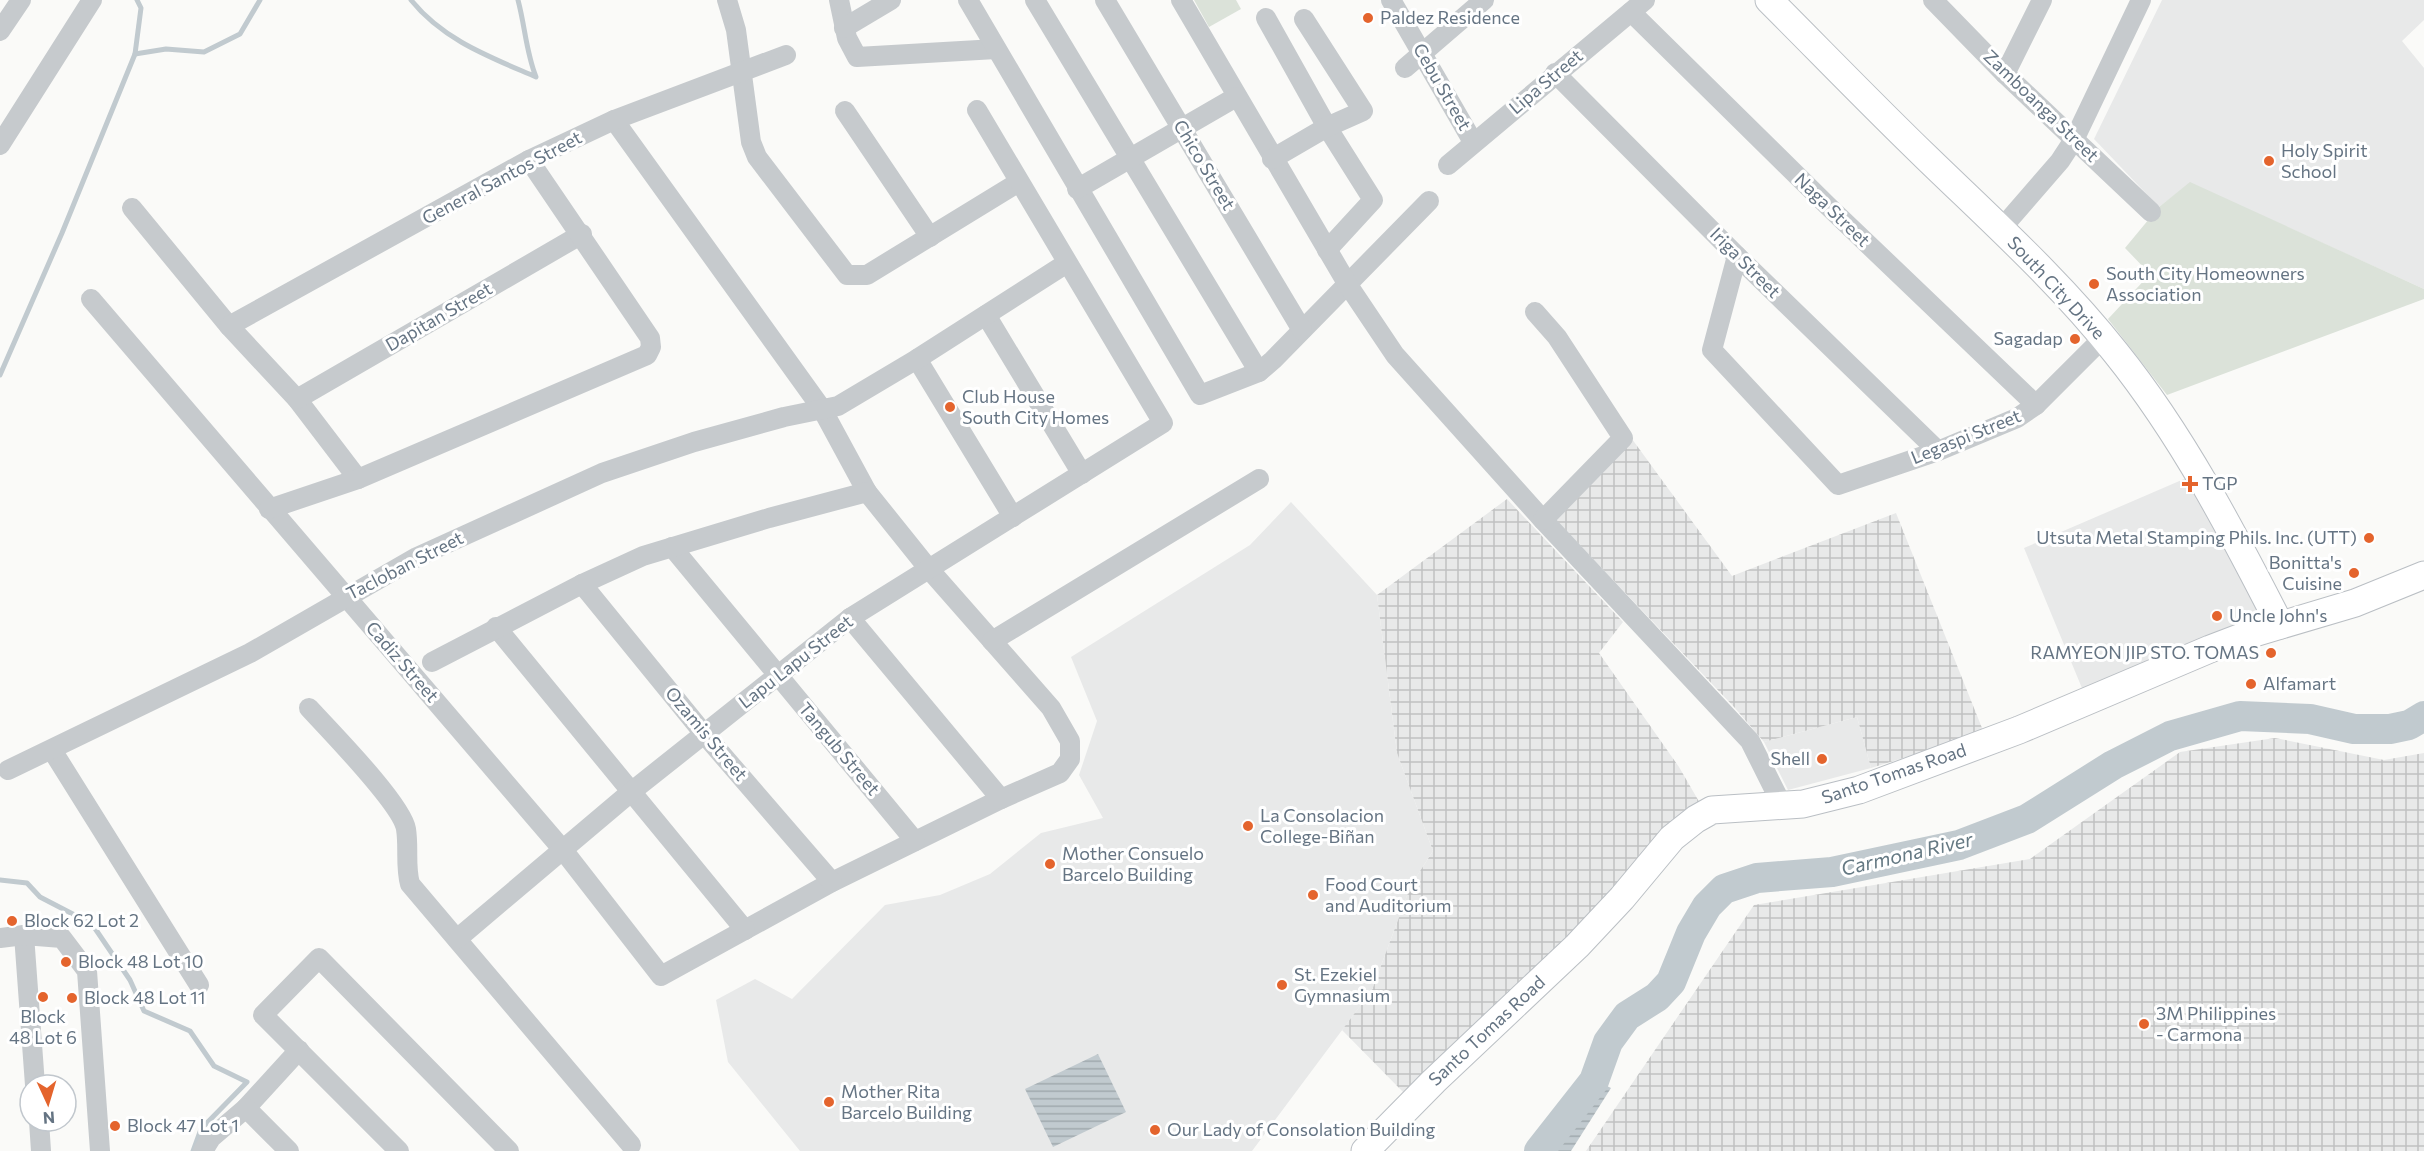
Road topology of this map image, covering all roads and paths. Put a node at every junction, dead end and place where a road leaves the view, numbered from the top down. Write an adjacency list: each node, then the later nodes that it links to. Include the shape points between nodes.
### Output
1 (21, 0): 20 (street)
2 (92, 0): 36 (street)
3 (728, 0): 25 (street)
4 (839, 0): 19 (street)
5 (891, 0): 19 (street)
6 (968, 0): 21 (street)
7 (1035, 0): 37 (street)
8 (1105, 0): 33 (street, Chico Street)
9 (1181, 0): 28 (street)
10 (1391, 0): 22 (street, Cebu Street)
11 (1484, 0): 22 (street)
12 (1769, 0): 46 (street, South City Drive)
13 (2042, 0): 27 (street)
14 (2141, 0): 34 (street)
15 (1937, 2): 27 (street, Zamboanga Street)
16 (1638, 6): 26 (street, Lipa Street); 62 (street, Naga Street, via 1829,207)
17 (1266, 18): 32 (street)
18 (1304, 19): 32 (street, via 1363,111)
19 (844, 28): 21 (street, via 856,57)
20 (0, 31)
21 (996, 49): 42 (street)
22 (1423, 53): 24 (street); 35 (street, Cebu Street)
23 (786, 55): 25 (street, General Santos Street)
24 (1404, 68)
25 (742, 71): 31 (street, General Santos Street); 48 (street, via 751,142 757,157 847,276 867,275)
26 (1555, 73): 35 (street, Lipa Street); 50 (street, Iriga Street)
27 (2005, 74): 34 (street, Zamboanga Street)
28 (1236, 97): 33 (street); 38 (street)
29 (977, 110): 41 (street)
30 (845, 111): 48 (street)
31 (614, 120): 39 (street, General Santos Street); 63 (street)
32 (1327, 127): 38 (street); 49 (street, via 1373,200)
33 (1183, 129): 37 (street); 57 (street, Chico Street)
34 (2075, 138): 45 (street, Zamboanga Street); 46 (street)
35 (1473, 142): 40 (street, Lipa Street)
36 (0, 145)
37 (1132, 158): 42 (street); 60 (street)
38 (1272, 159): 49 (street)
39 (529, 160): 47 (street); 56 (street, General Santos Street)
40 (1448, 165)
41 (1019, 182): 48 (street); 51 (street)
42 (1077, 189): 60 (street, via 1200,395)
43 (1429, 201): 52 (street)
44 (132, 208): 56 (street)
45 (2151, 212)
46 (2001, 229): 58 (street, South City Drive)
47 (582, 234): 61 (street, Dapitan Street); 66 (street, via 650,338 647,355)
48 (930, 237)
49 (1327, 250): 52 (street)
50 (1737, 256): 64 (street, Iriga Street); 64 (street, Legaspi Street, via 1712,350 1838,485)
51 (1067, 263): 55 (street, Tacloban Street); 65 (street, Lapu Lapu Street, via 1163,423)
52 (1348, 285): 57 (street); 71 (street, via 1395,355)
53 (91, 299): 69 (street, Cadiz Street)
54 (1535, 312): 71 (street, via 1557,337 1623,438)
55 (986, 315): 59 (street, Tacloban Street); 65 (street)
56 (230, 326): 61 (street)
57 (1302, 330): 60 (street)
58 (2104, 338): 62 (street, Legaspi Street); 78 (street, South City Drive, via 2143,388 2203,482)
59 (917, 359): 63 (street, Tacloban Street, via 838,406); 70 (street)
60 (1259, 372)
61 (297, 399): 66 (street)
62 (2036, 405): 64 (street, Legaspi Street, via 2018,418)
63 (822, 409): 68 (street); 76 (street, Tacloban Street, via 694,442 602,473 417,557)
64 (1938, 451)
65 (1082, 474): 70 (street, Lapu Lapu Street)
66 (358, 479): 69 (street)
67 (1259, 479): 80 (street)
68 (867, 492): 72 (street); 73 (street)
69 (269, 509): 76 (street, Cadiz Street)
70 (1013, 517): 73 (street, Lapu Lapu Street)
71 (1542, 520): 89 (street, via 1750,741)
72 (672, 547): 75 (street); 82 (street, Tangub Street)
73 (928, 568): 77 (street, Lapu Lapu Street); 80 (street)
74 (2424, 574): 78 (street, Santo Tomas Road, via 2372,597)
75 (582, 584): 79 (street); 84 (street, Ozamis Street)
76 (345, 597): 85 (street, Tacloban Street, via 250,653); 91 (street, Cadiz Street)
77 (850, 618): 82 (street, Lapu Lapu Street); 88 (street)
78 (2280, 625): 89 (street, Santo Tomas Road, via 1858,790 1820,801)
79 (496, 627): 81 (street); 87 (street)
80 (992, 641): 88 (street, via 1059,719 1070,741 1070,759 1060,773)
81 (432, 662)
82 (778, 675): 84 (street, Lapu Lapu Street); 90 (street, Tangub Street)
83 (309, 708): 96 (street, via 395,805 406,828 406,871 410,884)
84 (705, 735): 87 (street, Lapu Lapu Street); 92 (street, Ozamis Street)
85 (52, 750): 86 (street, Tacloban Street); 97 (street)
86 (8, 770)
87 (631, 792): 91 (street, Lapu Lapu Street); 93 (street)
88 (1001, 799): 90 (street)
89 (1782, 805): 109 (street, Santo Tomas Road, via 1712,810 1682,828 1587,936)
90 (915, 841): 92 (street)
91 (563, 850): 93 (street, Cadiz Street, via 661,976); 96 (street, Lapu Lapu Street)
92 (832, 882): 93 (street)
93 (745, 930)
94 (24, 935): 95 (street); 99 (street); 104 (street, via 62,938 87,971)
95 (0, 938)
96 (457, 939): 102 (street)
97 (199, 985)
98 (299, 1050): 100 (street); 107 (street); 108 (street, via 263,1015 319,958)
99 (34, 1073)
100 (246, 1108): 105 (street, via 211,1138); 106 (street)
101 (40, 1133): 103 (street)
102 (631, 1145)
103 (41, 1151)
104 (100, 1151)
105 (203, 1151)
106 (289, 1151)
107 (399, 1151)
108 (509, 1151)
109 (1365, 1151)

